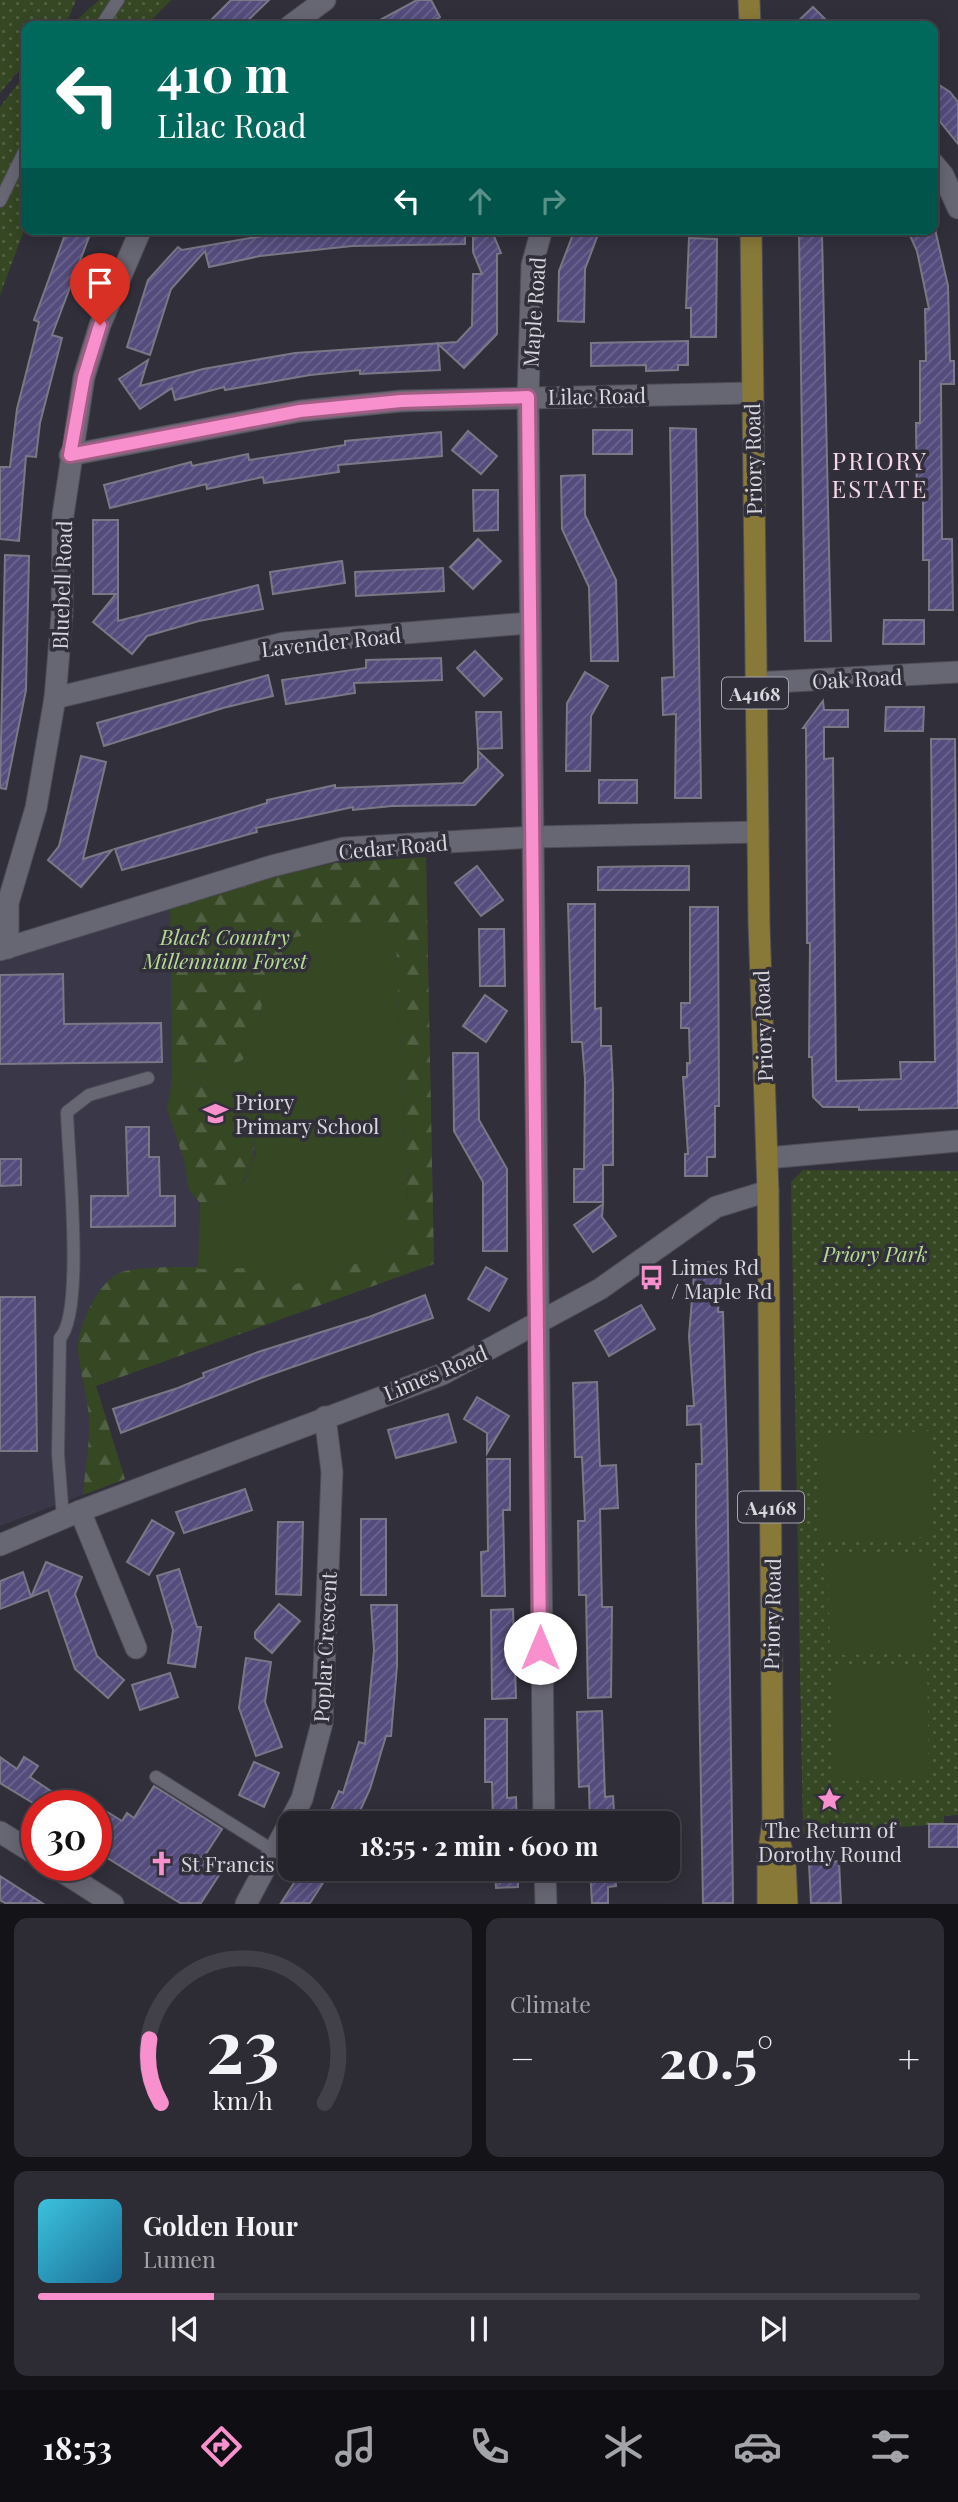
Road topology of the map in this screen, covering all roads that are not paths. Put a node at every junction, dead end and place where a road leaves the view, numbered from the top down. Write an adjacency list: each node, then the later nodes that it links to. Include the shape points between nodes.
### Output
1 (118, 0): 4 (lane)
2 (325, 0): 5 (street)
3 (750, 0): 6 (main road)
4 (104, 21)
5 (297, 21)
6 (750, 21)
7 (21, 158): 9 (lane)
8 (938, 169): 10 (street)
9 (0, 201)
10 (958, 208)
11 (138, 235): 16 (street, Bluebell Road, via 100,325 84,377)
12 (540, 235): 15 (street, Maple Road, via 532,265)
13 (751, 235): 14 (main road, Priory Road / A4168)
14 (750, 393): 15 (street, Lilac Road); 19 (main road, Priory Road / A4168)
15 (528, 397): 16 (street, Lilac Road, via 401,401 300,411); 17 (street, Maple Road)
16 (70, 455): 20 (street, Bluebell Road)
17 (529, 623): 20 (street, Lavender Road, via 284,643); 22 (street, Maple Road)
18 (958, 672): 19 (street, Oak Road)
19 (755, 683): 21 (main road, Priory Road / A4168)
20 (55, 698): 23 (street, Bluebell Road, via 36,808 8,903)
21 (758, 832): 22 (street, Cedar Road); 26 (main road, Priory Road / A4168)
22 (534, 837): 23 (street, Cedar Road, via 344,848); 28 (street, Maple Road)
23 (4, 949)
24 (148, 1078): 30 (lane, via 89,1095 67,1112 74,1284 67,1330 60,1338 58,1454)
25 (958, 1141): 26 (street)
26 (767, 1157): 27 (main road, Priory Road / A4168)
27 (768, 1191): 28 (street, Limes Road, via 716,1207 600,1289); 35 (main road, Priory Road / A4168)
28 (539, 1323): 29 (street, Limes Road, via 443,1374); 34 (street, Maple Road)
29 (325, 1417): 30 (street, Limes Road); 38 (street, Poplar Crescent, via 331,1472 322,1723 302,1799)
30 (71, 1515): 31 (street, Limes Road); 32 (street)
31 (0, 1545)
32 (136, 1648)
33 (156, 1777): 38 (lane)
34 (544, 1811)
35 (773, 1822): 44 (main road, Priory Road / A4168); 45 (main road, Priory Road / A4168, via 785,1861)
36 (0, 1832): 37 (street)
37 (21, 1845)
38 (274, 1851): 42 (street, Poplar Crescent)
39 (77, 1881): 41 (street)
40 (545, 1881): 43 (street)
41 (113, 1903)
42 (246, 1903)
43 (546, 1903)
44 (768, 1903)
45 (787, 1903)

